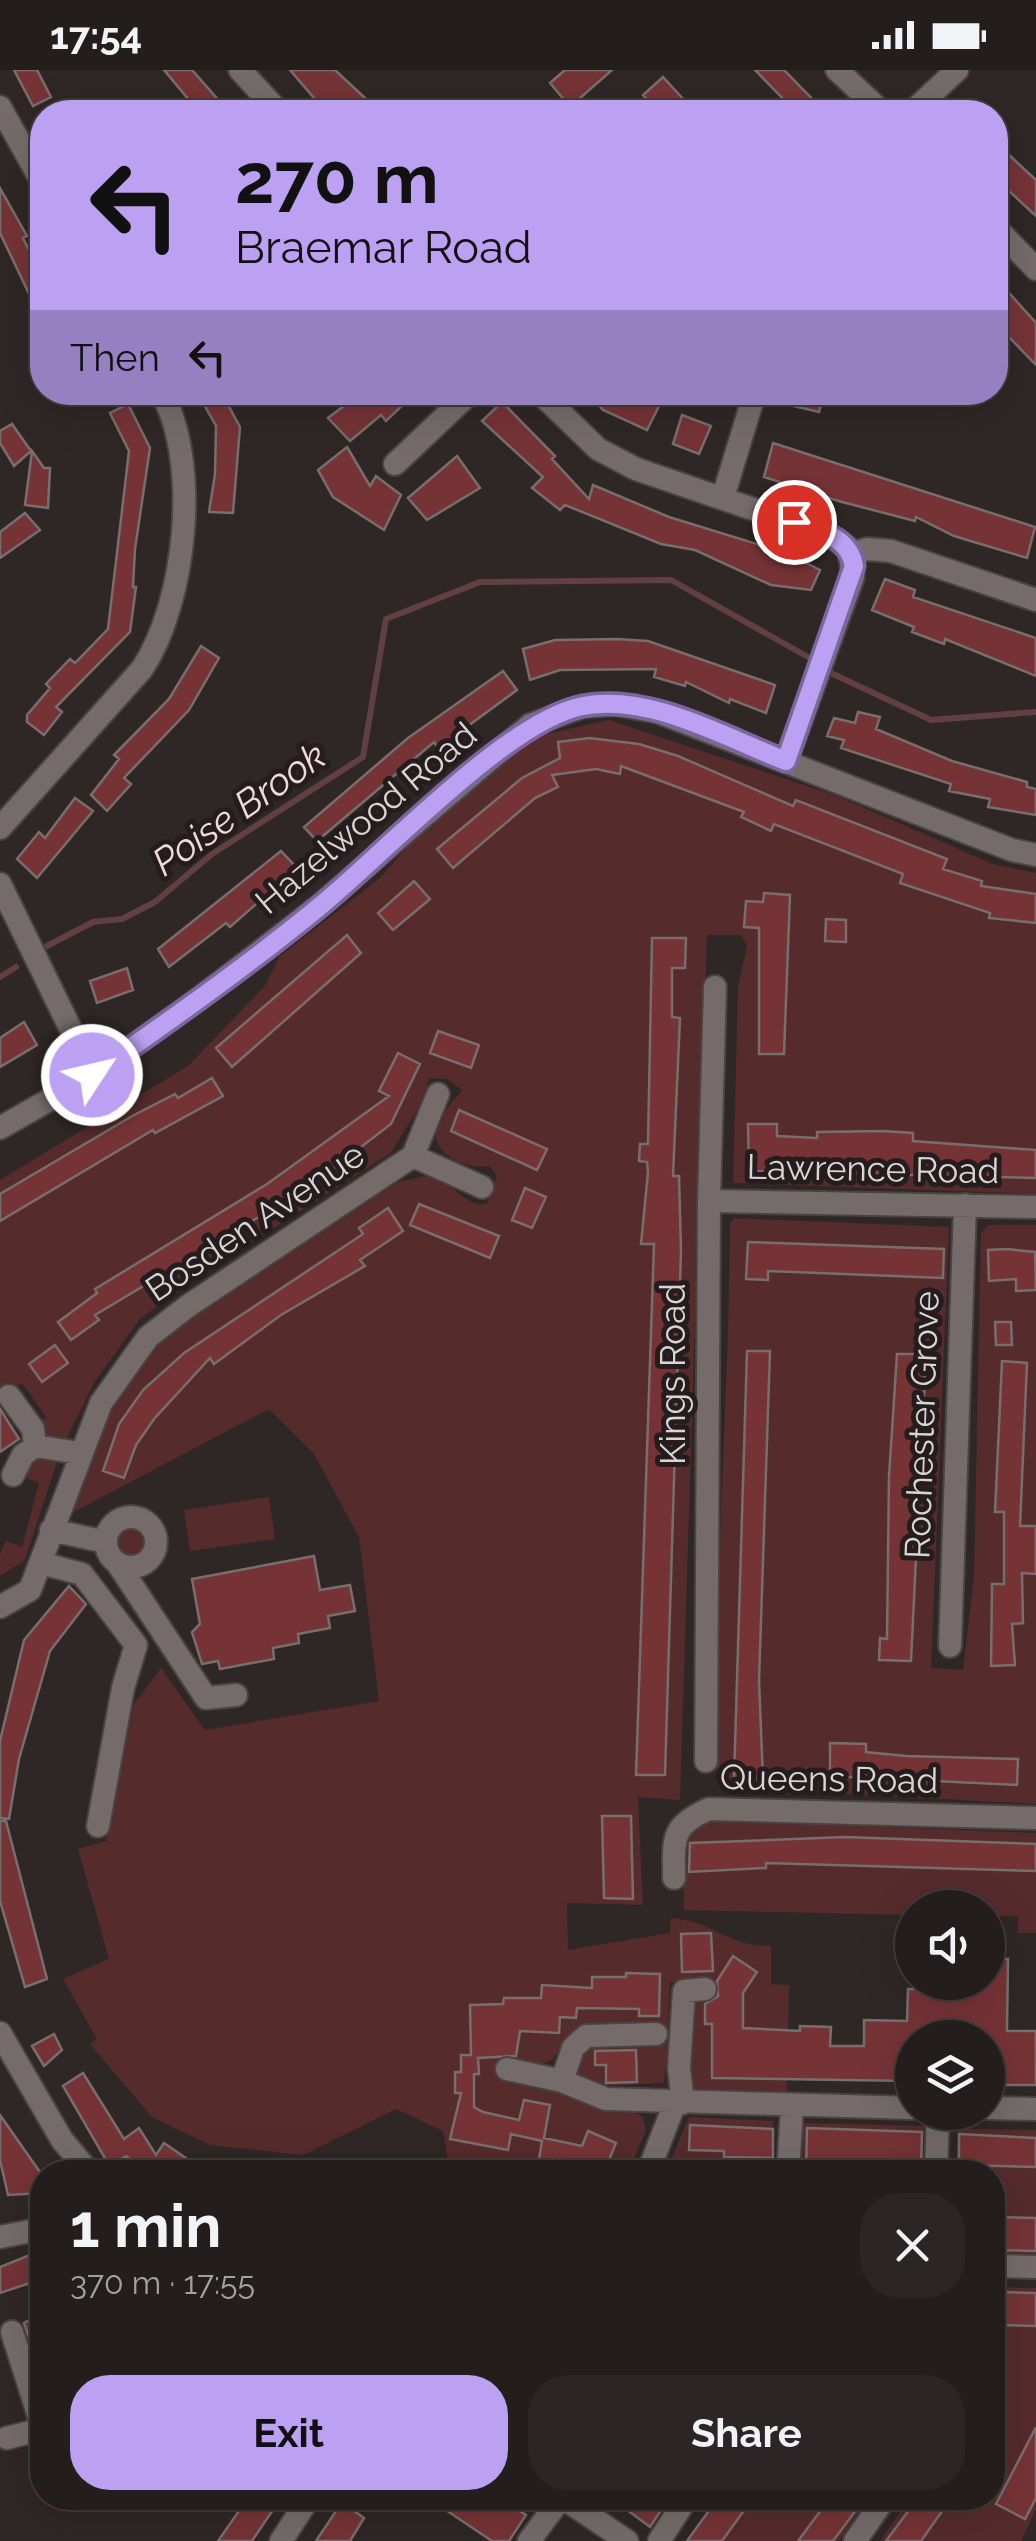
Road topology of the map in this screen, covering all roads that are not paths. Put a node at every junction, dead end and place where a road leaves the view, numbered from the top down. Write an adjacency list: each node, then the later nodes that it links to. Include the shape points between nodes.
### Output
1 (240, 70): 4 (street)
2 (837, 70): 5 (street)
3 (956, 70): 6 (street)
4 (268, 100)
5 (869, 100)
6 (925, 100)
7 (0, 107): 8 (street)
8 (30, 161)
9 (1008, 240): 10 (street)
10 (1036, 269)
11 (169, 405): 20 (street, via 185,458 176,594 161,640)
12 (457, 405): 15 (street)
13 (553, 405): 16 (street, via 598,448 636,469)
14 (751, 405): 16 (street)
15 (395, 464)
16 (723, 498): 17 (street, via 830,535)
17 (852, 554): 18 (street, via 892,551); 19 (street, via 853,577)
18 (1036, 600)
19 (786, 761): 21 (street, Hazelwood Road); 24 (street, Hazelwood Road, via 658,712 615,704 544,719 318,908)
20 (0, 828)
21 (1036, 855)
22 (0, 884): 24 (street)
23 (715, 987): 29 (street, Kings Road)
24 (92, 1075): 26 (street, Hazelwood Road)
25 (438, 1094): 27 (street, Bosden Avenue)
26 (0, 1128)
27 (414, 1156): 28 (street, Bosden Avenue); 34 (street, Bosden Avenue, via 148,1337 101,1402)
28 (482, 1187)
29 (709, 1201): 30 (street, Lawrence Road); 43 (street, Kings Road)
30 (965, 1206): 31 (street, Lawrence Road); 41 (street, Rochester Grove)
31 (1036, 1207)
32 (9, 1396): 33 (street, via 33,1429)
33 (35, 1446): 34 (street); 35 (street)
34 (79, 1453): 36 (street, Bosden Avenue)
35 (12, 1475)
36 (50, 1530): 37 (street); 38 (street, Bosden Avenue)
37 (106, 1542): 39 (street); 39 (street, via 112,1526 126,1518 143,1520 154,1532 148,1561)
38 (41, 1563): 40 (street, Bosden Avenue, via 30,1590); 45 (street, via 82,1574 136,1645)
39 (118, 1564): 42 (street, via 206,1698)
40 (0, 1606)
41 (950, 1646)
42 (236, 1695)
43 (706, 1761)
44 (1036, 1818): 46 (street, Queens Road, via 709,1809 686,1818 674,1836)
45 (98, 1826)
46 (674, 1878)
47 (705, 1988): 52 (street, via 684,1991)
48 (0, 2033): 58 (street)
49 (656, 2034): 51 (street, via 586,2036)
50 (507, 2069): 51 (street)
51 (562, 2081): 52 (street, via 606,2099)
52 (679, 2103): 53 (street); 59 (street)
53 (792, 2107): 54 (street); 60 (street)
54 (895, 2108)
55 (1005, 2108): 56 (street)
56 (1036, 2109)
57 (937, 2130): 61 (street)
58 (80, 2160)
59 (653, 2160)
60 (789, 2160)
61 (936, 2160)
62 (30, 2230): 63 (street)
63 (0, 2237)
64 (1005, 2266): 65 (street)
65 (1036, 2267)
66 (12, 2332): 67 (street)
67 (30, 2390)
68 (30, 2431): 69 (street)
69 (7, 2438)
70 (302, 2510): 75 (street)
71 (553, 2510): 76 (street)
72 (580, 2510): 77 (street)
73 (679, 2510): 78 (street)
74 (877, 2510): 79 (street)
75 (281, 2541)
76 (529, 2541)
77 (627, 2541)
78 (658, 2541)
79 (855, 2541)

